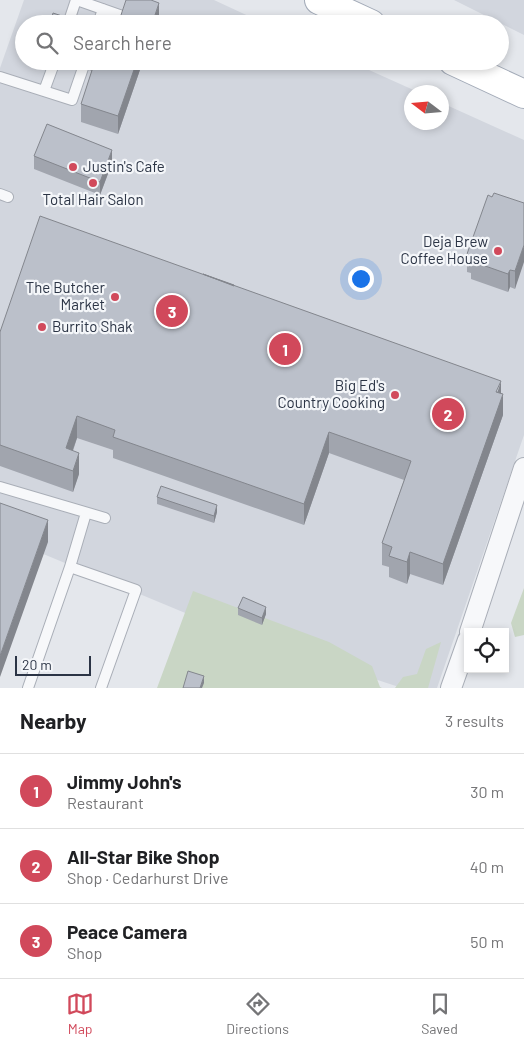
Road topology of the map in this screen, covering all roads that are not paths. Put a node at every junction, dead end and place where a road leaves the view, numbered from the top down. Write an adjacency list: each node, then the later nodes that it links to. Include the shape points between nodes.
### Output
1 (77, 0): 3 (lane); 4 (lane)
2 (319, 0): 7 (main road)
3 (103, 9): 5 (lane); 6 (lane)
4 (73, 15)
5 (101, 15)
6 (120, 15)
7 (351, 15)
8 (52, 70): 12 (lane)
9 (82, 70): 12 (lane, via 72,100)
10 (472, 70): 13 (main road)
11 (0, 77): 12 (lane)
12 (44, 91)
13 (524, 94)
14 (524, 468): 19 (street)
15 (0, 487): 16 (lane)
16 (86, 513): 17 (lane); 18 (lane)
17 (104, 518)
18 (70, 567): 21 (lane); 22 (lane, via 136,590)
19 (471, 628)
20 (464, 652): 23 (street)
21 (28, 688)
22 (101, 688)
23 (452, 688)

